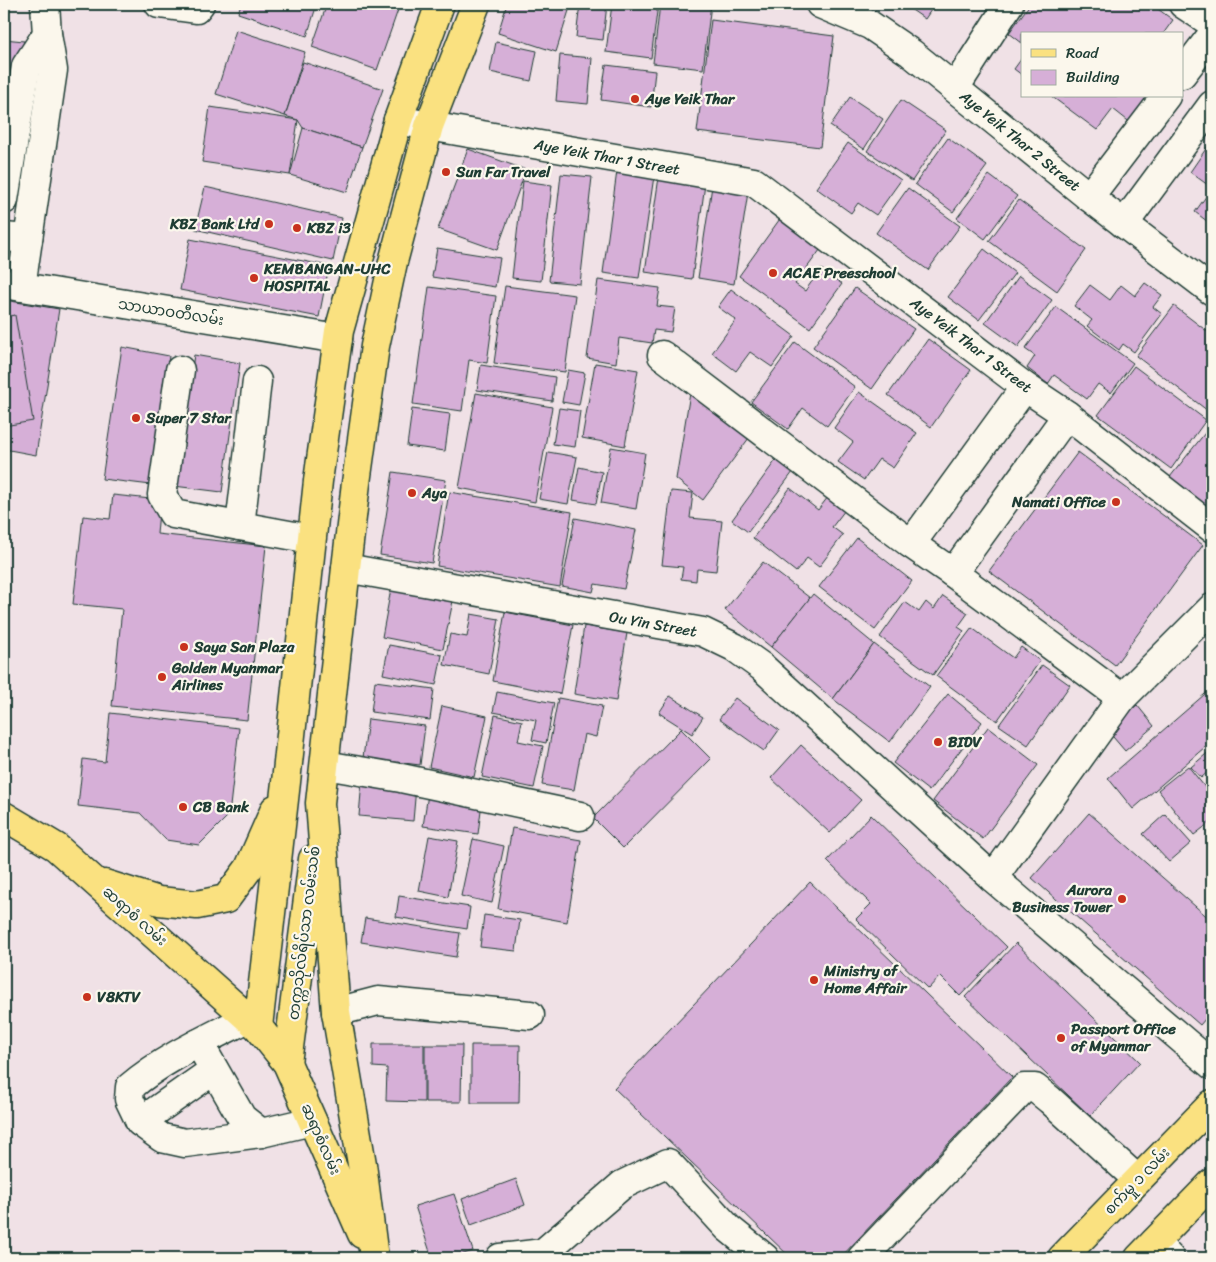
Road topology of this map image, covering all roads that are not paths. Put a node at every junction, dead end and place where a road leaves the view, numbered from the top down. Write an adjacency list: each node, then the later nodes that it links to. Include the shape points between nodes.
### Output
1 (45, 4): 10 (street)
2 (159, 4): 3 (street, via 196,9)
3 (200, 4)
4 (440, 4): 16 (main road)
5 (476, 4): 17 (main road)
6 (820, 4): 13 (street, Aye Yeik Thar 2 Street, via 870,25 912,53)
7 (1008, 4): 13 (street)
8 (1183, 4): 9 (street)
9 (1212, 23)
10 (47, 34): 19 (street, via 26,66); 21 (street, via 53,70)
11 (1212, 35): 12 (street)
12 (1184, 71)
13 (955, 88): 18 (street, Aye Yeik Thar 2 Street)
14 (1164, 98): 18 (street)
15 (1212, 105): 20 (street)
16 (398, 120): 17 (street, Aye Yeik Thar 1 Street); 24 (main road)
17 (429, 126): 25 (main road, via 393,262); 29 (street, Aye Yeik Thar 1 Street, via 754,182)
18 (1090, 197): 20 (street, Aye Yeik Thar 2 Street)
19 (4, 200)
20 (1124, 224): 23 (street, Aye Yeik Thar 2 Street)
21 (16, 238): 22 (street)
22 (12, 285): 24 (street, သာယာဝတီလမ်း)
23 (1212, 290)
24 (338, 339): 25 (main road); 33 (main road)
25 (375, 346): 35 (main road)
26 (662, 355): 34 (street)
27 (180, 370): 31 (street, via 162,495 173,514)
28 (257, 381): 31 (street)
29 (1025, 387): 30 (street, Aye Yeik Thar 1 Street); 34 (street)
30 (1067, 415): 32 (street, Aye Yeik Thar 1 Street); 36 (street)
31 (240, 526): 33 (street)
32 (1212, 528)
33 (311, 539): 38 (main road)
34 (911, 544): 36 (street)
35 (346, 568): 39 (main road); 46 (street, Ou Yin Street, via 703,632 734,647 762,668)
36 (953, 572): 40 (street)
37 (1212, 608): 40 (street)
38 (303, 616): 39 (main road); 42 (main road)
39 (340, 620): 41 (main road)
40 (1122, 698): 46 (street)
41 (325, 766): 43 (main road); 44 (street, via 401,778)
42 (286, 782): 47 (main road, via 250,868 226,899 197,905 159,901); 50 (main road)
43 (320, 803): 48 (main road); 52 (main road, တက္ကသိုလ်ရိပ်သာ လမ်းသစ်)
44 (580, 816)
45 (6, 824): 47 (main road, ဆရာစံ လမ်း, via 56,847)
46 (994, 878): 53 (street, Ou Yin Street)
47 (94, 880): 50 (main road, ဆရာစံ လမ်း)
48 (336, 1012): 49 (street, via 378,1001); 62 (main road, via 362,1164)
49 (530, 1015)
50 (253, 1022): 51 (street); 52 (main road, ဆရာစံလမ်း)
51 (198, 1043): 54 (street); 57 (street, via 130,1087 129,1099)
52 (287, 1063): 56 (main road, ဆရာစံလမ်း)
53 (1212, 1065)
54 (214, 1070): 57 (street); 58 (street, via 242,1118)
55 (1212, 1104): 59 (main road, စက်မှု ၁ လမ်း)
56 (312, 1121): 58 (street); 62 (main road, ဆရာစံလမ်း)
57 (140, 1122): 58 (street, via 162,1138 185,1143)
58 (261, 1133)
59 (1138, 1180): 65 (street, via 1050,1100 1035,1088 1024,1088); 66 (main road, စက်မှု ၁ လမ်း)
60 (1212, 1183): 61 (main road)
61 (1155, 1253)
62 (373, 1258)
63 (500, 1258): 64 (street, via 543,1253 622,1185 668,1163 728,1228)
64 (765, 1258)
65 (862, 1258)
66 (1062, 1258)

